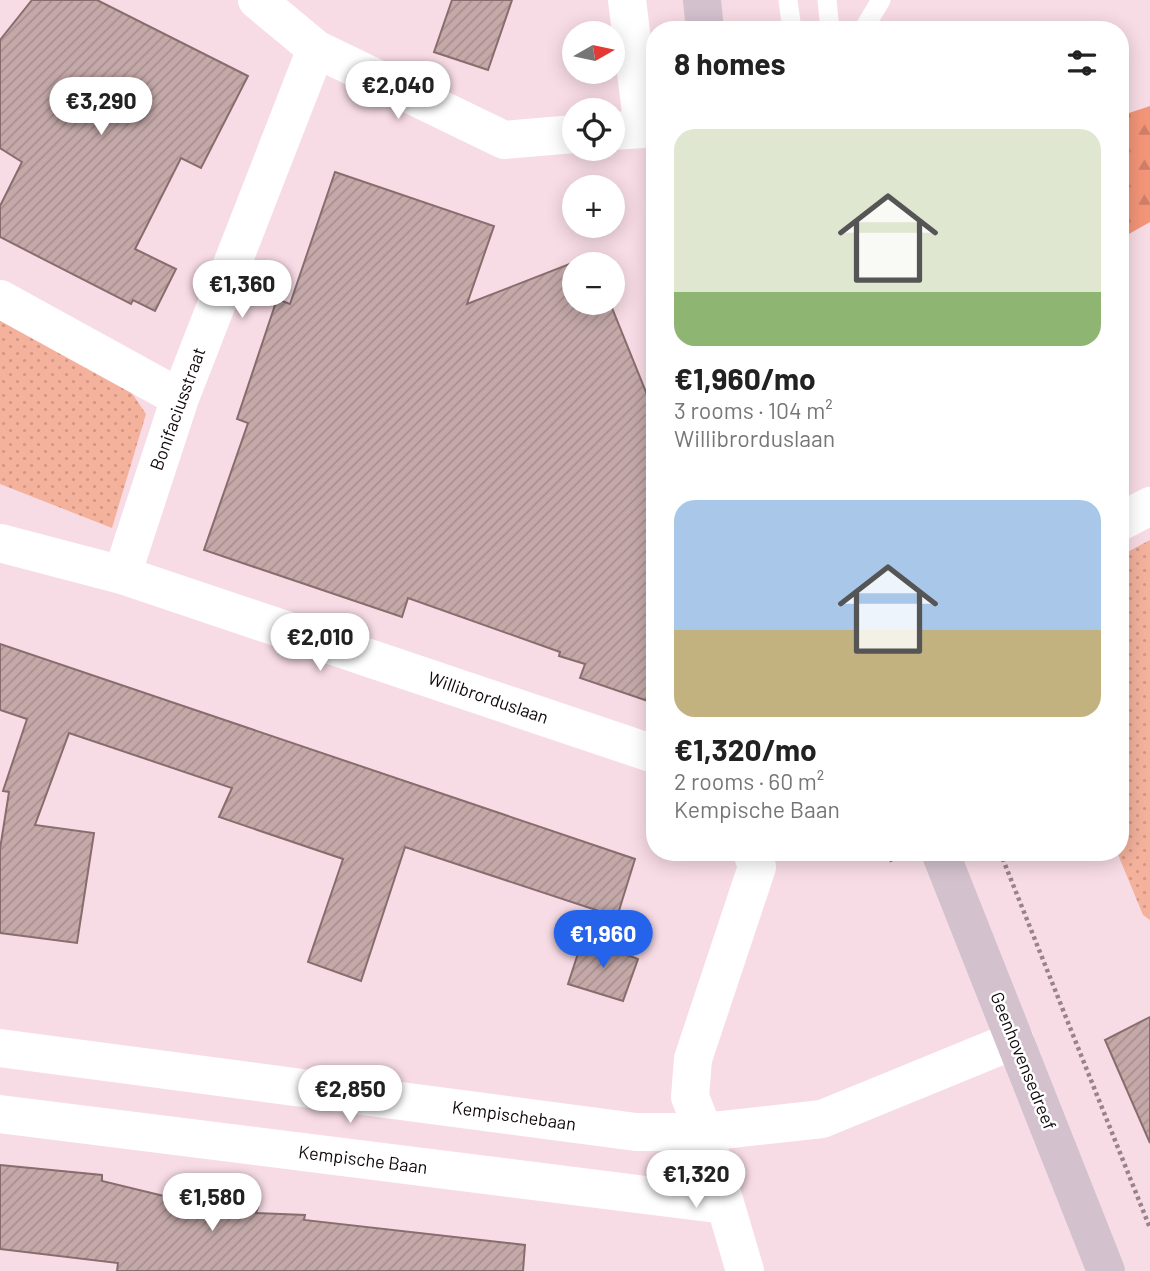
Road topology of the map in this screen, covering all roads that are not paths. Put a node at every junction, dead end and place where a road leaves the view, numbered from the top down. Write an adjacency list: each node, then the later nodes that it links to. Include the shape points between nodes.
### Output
1 (257, 0): 11 (street)
2 (627, 0): 12 (street)
3 (702, 0): 7 (street)
4 (788, 0): 8 (lane)
5 (827, 0): 9 (lane)
6 (881, 0): 10 (lane)
7 (704, 21)
8 (791, 21)
9 (829, 21)
10 (868, 21)
11 (316, 49): 13 (street, via 505,140); 15 (street, Bonifaciusstraat)
12 (628, 130)
13 (562, 135)
14 (0, 299): 15 (street)
15 (180, 398): 19 (street, Bonifaciusstraat)
16 (1150, 506): 17 (street)
17 (1129, 517)
18 (0, 543): 19 (street, Willibrorduslaan)
19 (122, 575): 20 (street, Willibrorduslaan)
20 (646, 751)
21 (755, 861): 26 (street, via 693,1059 690,1097)
22 (944, 861): 23 (street, Geenhovensedreef)
23 (1015, 1040): 26 (street, Kempischebaan, via 822,1119); 29 (street, Geenhovensedreef)
24 (0, 1048): 26 (street, Kempischebaan, via 636,1132)
25 (0, 1114): 27 (street, Kempische Baan)
26 (704, 1132): 27 (street)
27 (726, 1205): 28 (street)
28 (744, 1271)
29 (1106, 1271)

